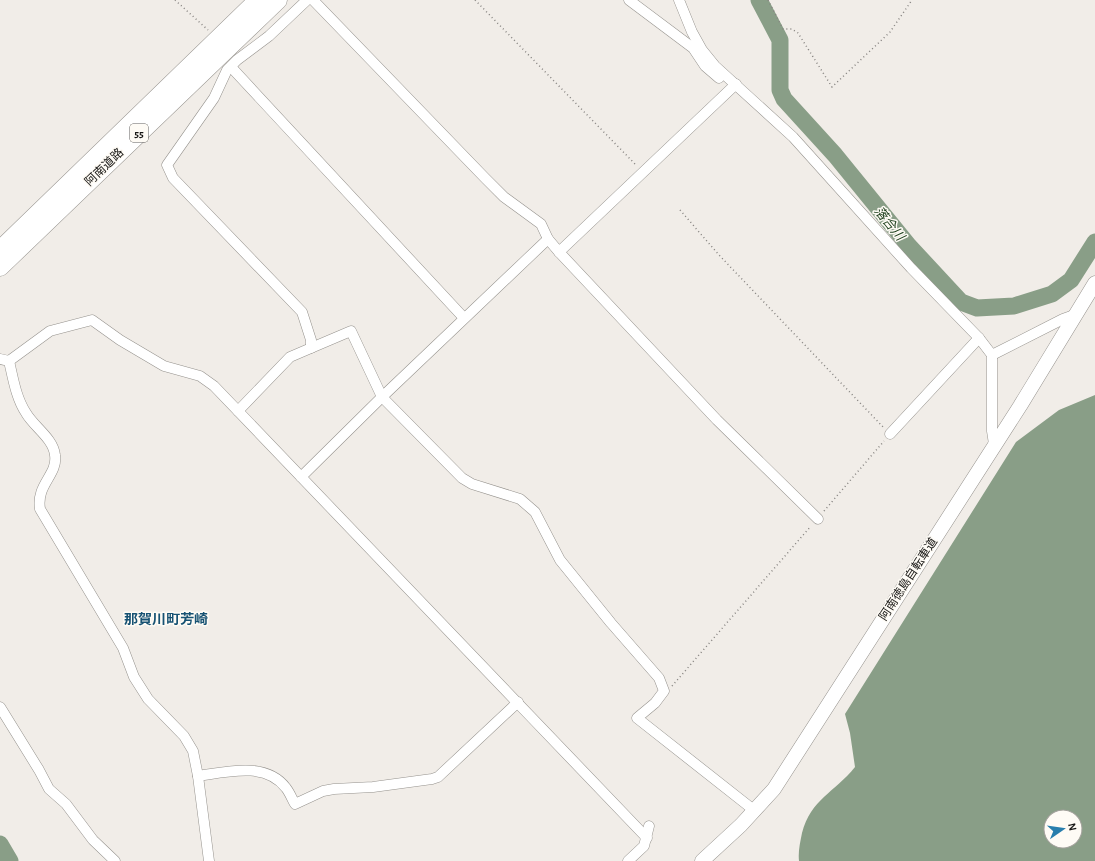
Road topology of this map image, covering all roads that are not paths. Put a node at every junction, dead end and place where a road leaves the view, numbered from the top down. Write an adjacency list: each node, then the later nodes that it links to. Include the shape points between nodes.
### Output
1 (258, 0): 7 (highway, 阿南道路 / 55)
2 (278, 0): 7 (highway, 阿南道路 / 55)
3 (307, 0): 7 (street, via 269,36)
4 (313, 0): 9 (street, via 494,187 541,224)
5 (629, 0): 8 (street, via 693,48 706,66)
6 (679, 0): 8 (street, via 702,50)
7 (228, 53): 10 (highway, 阿南道路 / 55); 12 (highway, 阿南道路 / 55); 15 (street); 17 (street, via 214,98 167,165 173,178 302,312)
8 (733, 87): 11 (street); 16 (street, via 793,137 911,268)
9 (548, 239): 11 (street); 15 (street)
10 (0, 250)
11 (559, 252): 25 (street, via 717,420)
12 (0, 267)
13 (1095, 283): 14 (main road, 阿南徳島自転車道)
14 (1076, 314): 18 (street, via 1063,318); 23 (main road, 阿南徳島自転車道)
15 (464, 318): 20 (street)
16 (979, 338): 18 (street); 22 (street)
17 (311, 348): 20 (street, via 352,331); 21 (street, via 290,357)
18 (992, 355): 23 (street)
19 (5, 360): 21 (street, via 50,331 92,320 164,366 200,376); 28 (street, via 26,414 52,444 55,456 54,467 41,489 38,500 40,509 122,648 134,677 148,699 184,736 193,751)
20 (382, 397): 24 (street); 29 (street, via 462,478 472,484 520,499 535,512 560,560 659,678 664,691 638,718)
21 (238, 410): 24 (street)
22 (890, 434)
23 (994, 444): 29 (main road, 阿南徳島自転車道, via 795,759)
24 (301, 477): 26 (street)
25 (818, 519)
26 (518, 702): 28 (street, via 438,777 432,779 334,789 295,804 286,788 277,779 260,772 242,769); 31 (street)
27 (0, 707): 32 (street, via 49,789 66,804 93,840)
28 (198, 776): 33 (street)
29 (755, 811): 35 (main road, 阿南徳島自転車道)
30 (649, 826): 31 (street)
31 (647, 838): 34 (street, via 644,846)
32 (115, 861)
33 (209, 861)
34 (628, 861)
35 (702, 861)

